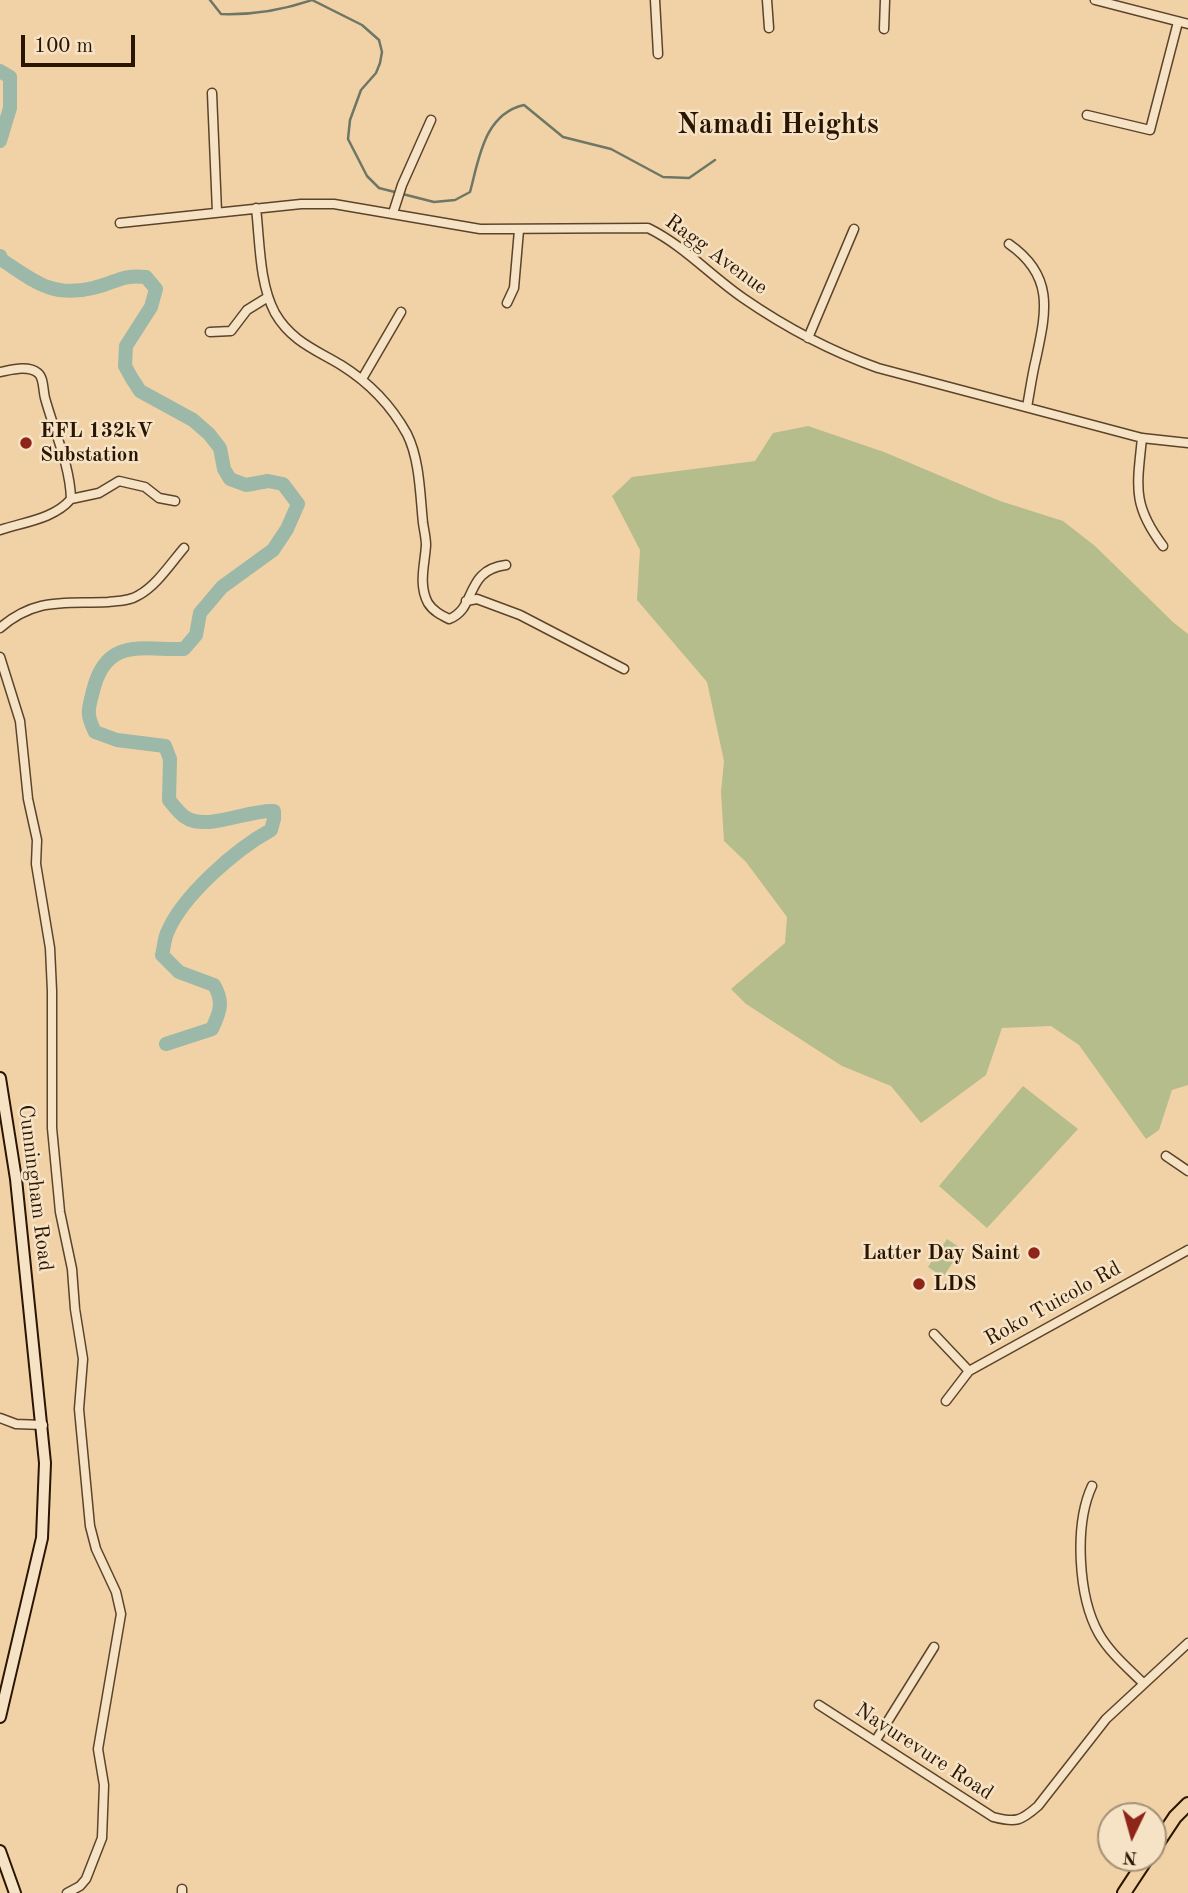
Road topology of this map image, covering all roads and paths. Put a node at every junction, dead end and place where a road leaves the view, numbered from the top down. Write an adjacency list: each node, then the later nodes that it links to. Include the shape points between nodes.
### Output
1 (655, 0): 9 (street)
2 (767, 0): 7 (street)
3 (885, 0): 8 (street)
4 (1095, 0): 5 (street)
5 (1178, 22): 6 (street); 11 (street, via 1150,130)
6 (1188, 24)
7 (769, 28)
8 (884, 29)
9 (657, 54)
10 (212, 93): 14 (street)
11 (1087, 115)
12 (431, 120): 15 (street)
13 (256, 208): 14 (street, Ragg Avenue); 15 (street, Ragg Avenue, via 334,204); 20 (street)
14 (216, 212): 16 (street, Ragg Avenue)
15 (393, 213): 18 (street, Ragg Avenue, via 480,229)
16 (120, 223)
17 (853, 229): 24 (street)
18 (519, 230): 21 (street, via 514,288); 24 (street, Ragg Avenue, via 648,228 667,237 743,299)
19 (1009, 243): 27 (street, via 1026,255 1044,291 1042,334)
20 (268, 297): 23 (street, via 247,310 231,331); 26 (street, via 275,313 303,345)
21 (507, 303)
22 (401, 312): 26 (street)
23 (210, 332)
24 (808, 338): 27 (street, Ragg Avenue, via 878,368)
25 (0, 372): 30 (street, via 28,369 41,377 69,476)
26 (362, 379): 36 (street, via 395,414 408,437 422,504 424,588 429,604 449,618)
27 (1027, 407): 28 (street, Ragg Avenue)
28 (1142, 438): 29 (street, Ragg Avenue); 33 (street, via 1139,501)
29 (1188, 443)
30 (71, 499): 31 (street, via 99,493 119,481); 32 (street, via 53,513)
31 (175, 501)
32 (0, 530)
33 (1163, 546)
34 (184, 548): 37 (street, via 138,596 125,601 44,604 14,616)
35 (506, 565): 36 (street, via 481,574)
36 (466, 601): 39 (street, via 477,599 520,615)
37 (0, 628)
38 (0, 657): 62 (street, via 20,722 50,948 52,1128 83,1359 79,1409 90,1526 121,1614 98,1749 104,1785 102,1838 86,1878)
39 (624, 669)
40 (0, 1078): 48 (main road, Cunningham Road)
41 (1166, 1156): 42 (street)
42 (1188, 1171)
43 (1188, 1250): 45 (street, Roko Tuicolo Rd)
44 (934, 1334): 45 (street)
45 (969, 1371): 46 (street, Roko Tuicolo Rd)
46 (946, 1401)
47 (0, 1418): 48 (street)
48 (43, 1425): 53 (main road, Cunningham Road, via 42,1538)
49 (1092, 1486): 52 (street, via 1084,1502 1082,1540 1087,1609 1114,1654)
50 (1188, 1643): 52 (street, Navurevure Road)
51 (934, 1647): 56 (street)
52 (1143, 1683): 56 (street, Navurevure Road, via 1106,1718 1038,1805 1025,1818 1014,1821 993,1817)
53 (1, 1704): 55 (main road, Cunningham Road)
54 (819, 1705): 56 (street, Navurevure Road)
55 (0, 1717)
56 (876, 1740)
57 (1188, 1804): 58 (main road)
58 (1167, 1828)
59 (0, 1851): 61 (main road)
60 (1138, 1872): 63 (main road)
61 (15, 1893)
62 (67, 1893)
63 (1124, 1893)

